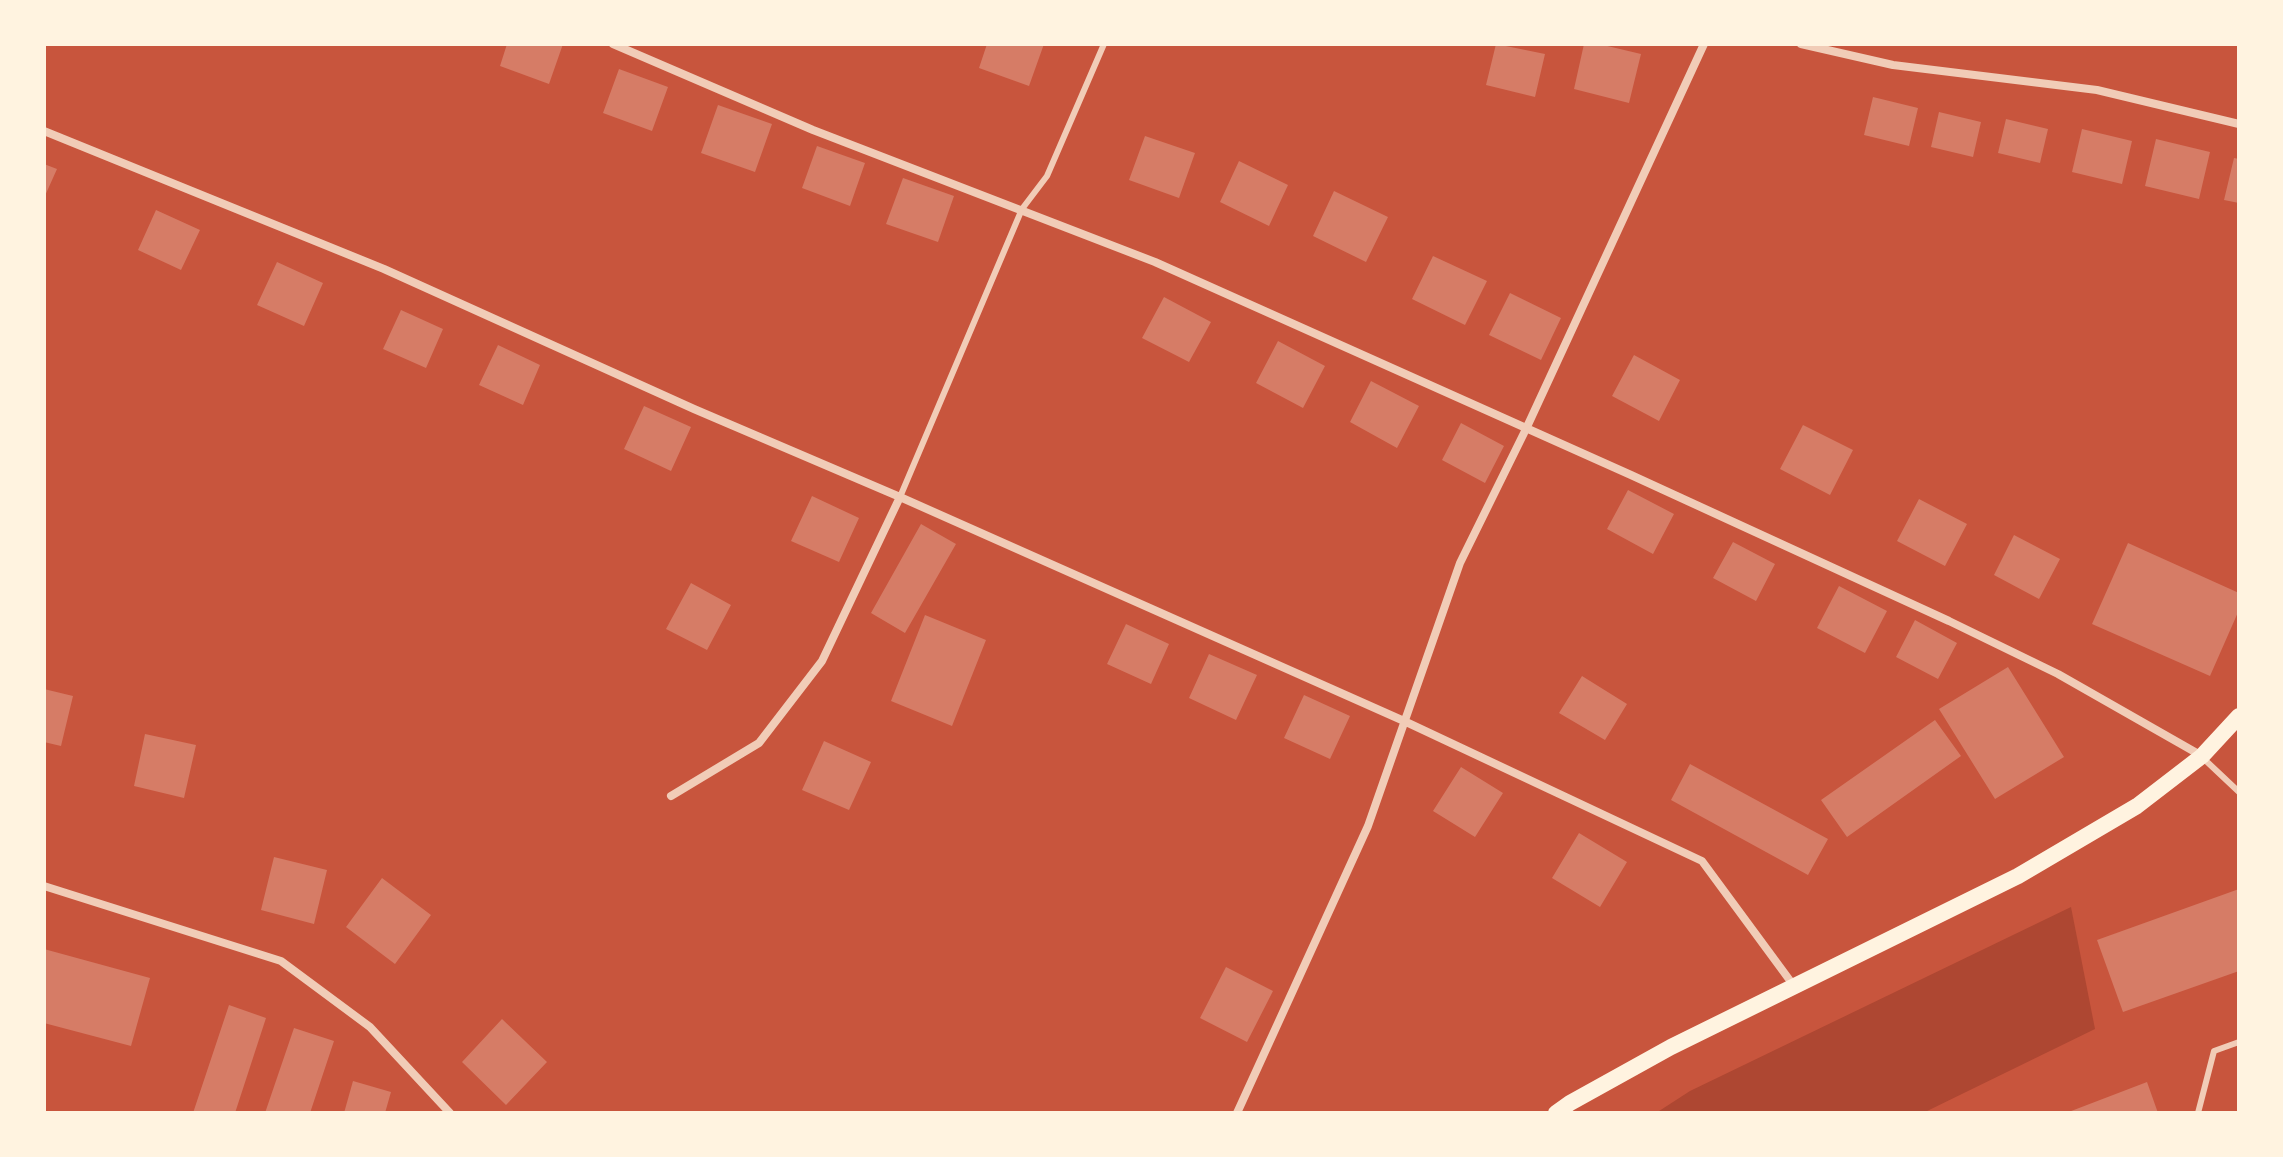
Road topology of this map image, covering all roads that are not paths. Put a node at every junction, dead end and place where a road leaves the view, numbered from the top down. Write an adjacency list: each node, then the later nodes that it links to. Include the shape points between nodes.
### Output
1 (613, 44): 7 (street, via 813,130)
2 (1104, 44): 7 (lane, via 1047,176)
3 (1704, 44): 8 (street)
4 (1801, 44): 5 (street, via 1893,65 2097,90)
5 (2239, 124)
6 (44, 131): 9 (street, via 384,269)
7 (1022, 209): 8 (street, via 1155,262); 9 (lane)
8 (1526, 429): 11 (street, via 1460,563); 12 (street, via 1949,621 2058,674)
9 (900, 497): 11 (street); 14 (street, via 822,661 759,743)
10 (2239, 716): 12 (main road)
11 (1404, 721): 16 (street, via 1702,861); 19 (street, via 1368,826)
12 (2202, 756): 13 (lane); 16 (main road, via 2137,806 2018,876)
13 (2239, 792)
14 (671, 796)
15 (44, 886): 18 (street, via 281,961 370,1027)
16 (1794, 987): 20 (main road, via 1671,1047)
17 (2239, 1042): 21 (lane, via 2214,1051)
18 (450, 1113)
19 (1237, 1113)
20 (1556, 1113)
21 (2198, 1113)

